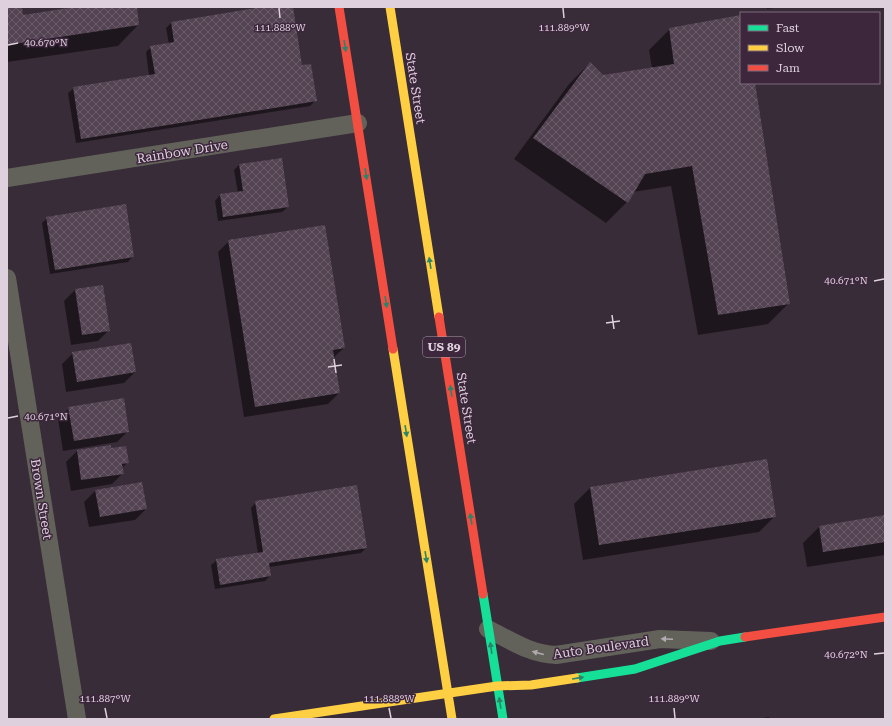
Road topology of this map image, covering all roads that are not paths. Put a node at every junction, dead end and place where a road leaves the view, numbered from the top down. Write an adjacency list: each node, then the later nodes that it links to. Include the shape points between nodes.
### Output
1 (339, 7): 3 (main road, one-way to 3)
2 (390, 7): 7 (main road, State Street / US 89, one-way to 2)
3 (358, 123): 4 (street, Rainbow Drive); 10 (main road, one-way to 10)
4 (7, 178)
5 (7, 278): 11 (street, Brown Street)
6 (885, 617): 8 (main road, Auto Boulevard)
7 (488, 629): 8 (street, Auto Boulevard, one-way to 7, via 660,639 556,655 525,648); 9 (main road, State Street / US 89, one-way to 7)
8 (720, 641): 9 (main road, Auto Boulevard, one-way to 8, via 530,685 635,669)
9 (497, 686): 10 (main road, Auto Boulevard); 14 (main road, State Street / US 89, one-way to 9)
10 (448, 694): 12 (main road, Auto Boulevard); 13 (main road)
11 (77, 719)
12 (274, 719)
13 (452, 719)
14 (503, 719)

